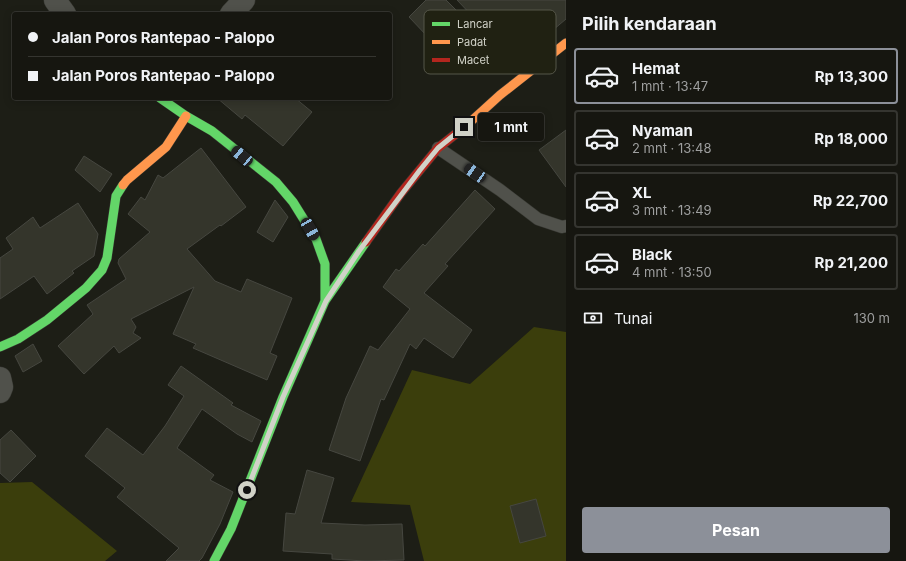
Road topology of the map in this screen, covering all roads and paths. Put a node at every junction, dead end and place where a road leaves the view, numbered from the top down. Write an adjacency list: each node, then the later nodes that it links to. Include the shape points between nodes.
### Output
1 (55, 0): 3 (street)
2 (244, 0): 4 (street)
3 (64, 12)
4 (233, 12)
5 (566, 43): 6 (main road)
6 (556, 51)
7 (527, 74): 10 (main road)
8 (163, 100): 9 (main road)
9 (186, 116): 12 (main road, via 212,131 276,182 294,202 316,239 325,264); 13 (main road, via 166,147 127,180 116,196 107,258 102,270 86,288 47,320 18,339)
10 (438, 148): 11 (lane, via 538,219); 12 (main road, via 359,251)
11 (566, 226)
12 (326, 301): 16 (main road, via 283,397 234,521)
13 (0, 347)
14 (0, 378): 15 (street)
15 (0, 392)
16 (214, 561)

